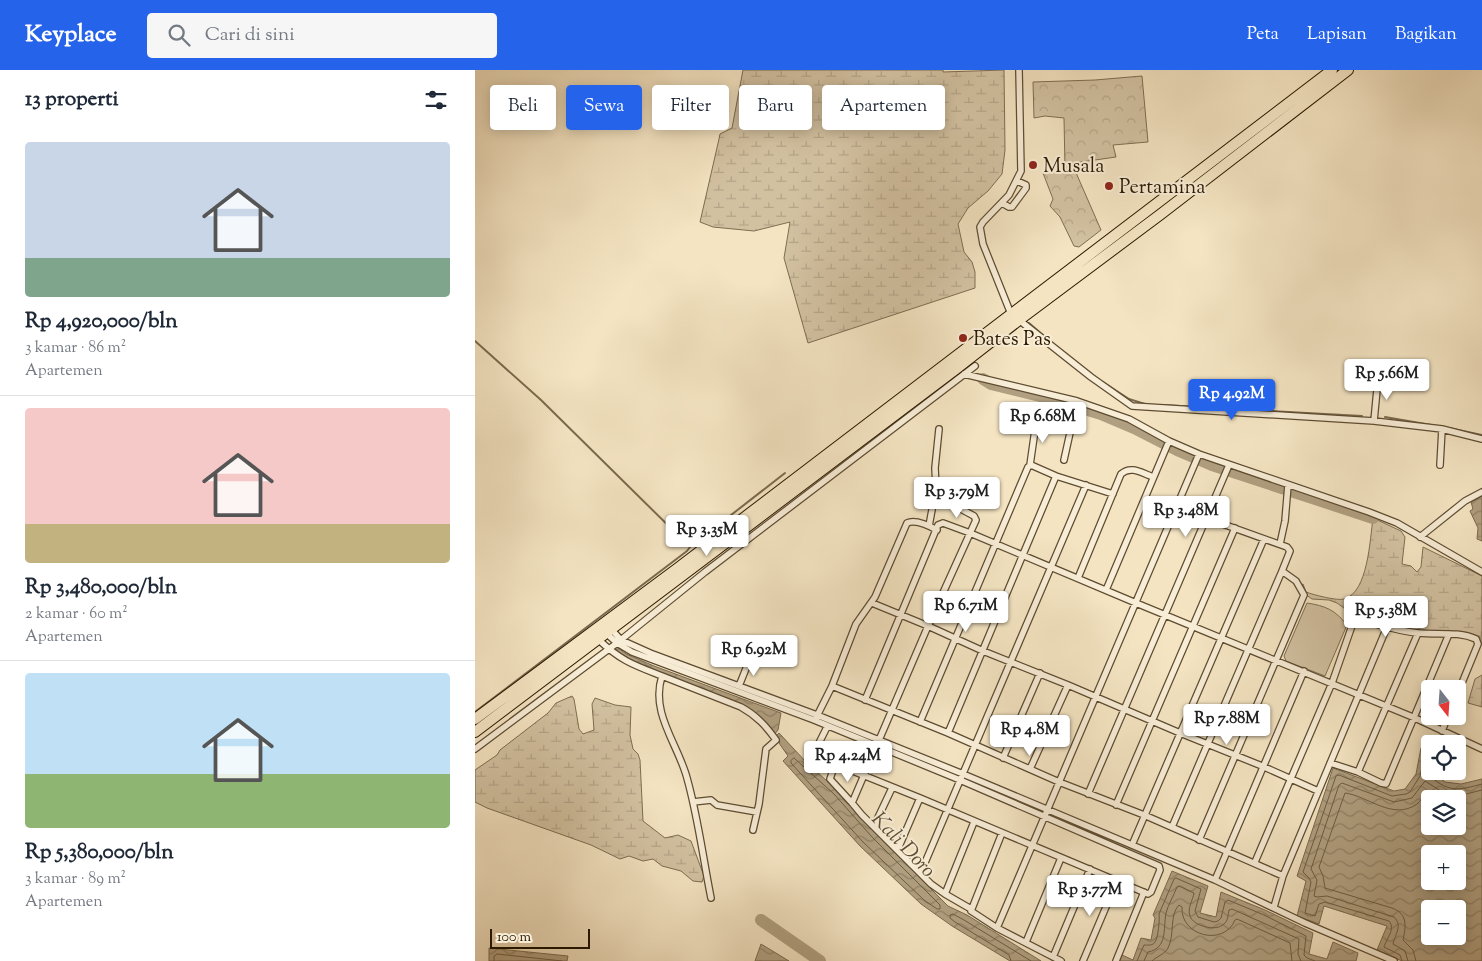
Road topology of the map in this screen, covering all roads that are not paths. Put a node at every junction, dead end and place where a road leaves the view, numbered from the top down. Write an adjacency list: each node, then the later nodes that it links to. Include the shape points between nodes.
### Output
1 (1019, 70): 4 (street, via 1021,171)
2 (1332, 70): 6 (highway)
3 (1348, 70): 6 (highway, via 1176,203)
4 (1017, 181): 5 (street); 5 (street, via 1027,188 1012,207)
5 (1002, 203): 6 (street, via 983,222 980,233)
6 (1015, 317): 7 (highway); 11 (highway); 13 (street)
7 (973, 362): 8 (highway); 9 (street)
8 (961, 372): 9 (street); 11 (highway); 60 (street)
9 (986, 378): 12 (street)
10 (1379, 379): 15 (street)
11 (922, 388): 55 (highway)
12 (1075, 405): 14 (street); 22 (street)
13 (1132, 406): 14 (street); 15 (street)
14 (1129, 419): 20 (street)
15 (1374, 421): 18 (street)
16 (1036, 423): 23 (street)
17 (939, 429): 34 (street, via 936,488)
18 (1442, 429): 19 (street); 24 (street)
19 (1482, 439)
20 (1167, 444): 21 (street); 27 (street)
21 (1197, 457): 25 (street); 49 (street)
22 (1064, 460)
23 (1030, 465): 26 (street); 40 (street)
24 (1440, 465)
25 (1228, 468): 29 (street); 33 (street)
26 (1056, 476): 28 (street); 42 (street)
27 (1153, 477): 31 (street, via 1132,469 1125,471); 47 (street)
28 (1086, 485): 31 (street); 43 (street)
29 (1288, 486): 38 (street, via 1369,512); 41 (street)
30 (1482, 492): 38 (street, via 1465,501)
31 (1113, 494): 46 (street)
32 (959, 505): 37 (street, via 975,518)
33 (1206, 518): 35 (street); 50 (street)
34 (929, 523): 36 (street); 48 (street, via 907,523)
35 (1235, 528): 39 (street); 53 (street)
36 (937, 530): 37 (street, via 943,523); 51 (street)
37 (970, 533): 40 (street); 52 (street)
38 (1420, 537): 45 (street)
39 (1264, 539): 41 (street); 58 (street)
40 (995, 543): 42 (street); 59 (street)
41 (1280, 544): 44 (street, via 1290,551)
42 (1023, 555): 43 (street); 63 (street)
43 (1051, 566): 46 (street); 66 (street)
44 (1282, 571): 62 (street); 65 (street, via 1296,581 1304,595)
45 (1482, 572)
46 (1078, 578): 47 (street)
47 (1106, 590): 49 (street)
48 (872, 603): 51 (street); 75 (street, via 856,624)
49 (1136, 603): 50 (street); 78 (street)
50 (1165, 615): 53 (street); 82 (street)
51 (900, 616): 52 (street); 79 (street)
52 (928, 626): 59 (street); 83 (street)
53 (1192, 626): 58 (street); 87 (street)
54 (1387, 627): 56 (street); 73 (street, via 1354,620); 77 (street)
55 (606, 632): 60 (street); 61 (street); 86 (highway); 92 (highway)
56 (1418, 633): 57 (street); 81 (street)
57 (1449, 634): 71 (street, via 1474,638 1477,642); 85 (street)
58 (1221, 638): 62 (street); 94 (street)
59 (955, 639): 63 (street); 88 (street)
60 (619, 642): 61 (street); 68 (street, via 632,652); 76 (street)
61 (609, 650): 70 (street, via 628,663); 99 (street)
62 (1248, 650): 65 (street); 96 (street)
63 (983, 651): 66 (street); 93 (street)
64 (764, 660): 76 (street, via 750,657)
65 (1276, 661): 67 (street); 101 (street)
66 (1011, 662): 69 (street); 97 (street)
67 (1304, 671): 73 (street); 105 (street)
68 (681, 672): 72 (street); 76 (street)
69 (1040, 673): 74 (street); 102 (street)
70 (662, 676): 72 (street); 116 (street, via 659,703 667,731 687,776)
71 (1463, 680)
72 (678, 682): 80 (street)
73 (1332, 683): 77 (street); 110 (street)
74 (1068, 685): 78 (street); 106 (street)
75 (832, 686): 79 (street); 84 (street)
76 (740, 691): 80 (street); 84 (street)
77 (1358, 694): 81 (street); 103 (street)
78 (1096, 697): 82 (street); 111 (street)
79 (865, 700): 83 (street)
80 (736, 704): 121 (street, via 764,723 776,740 766,749)
81 (1386, 706): 85 (street); 107 (street)
82 (1125, 709): 87 (street); 114 (street)
83 (892, 710): 88 (street); 95 (street)
84 (816, 718): 90 (street); 95 (street)
85 (1415, 718): 91 (street); 107 (street, via 1386,784)
86 (475, 719)
87 (1153, 721): 94 (street); 118 (street)
88 (920, 722): 93 (street)
89 (1444, 725): 91 (street)
90 (827, 727): 98 (street); 104 (street, via 813,755)
91 (1442, 731): 100 (street)
92 (475, 732)
93 (948, 733): 97 (street)
94 (1180, 733): 96 (street); 122 (street)
95 (879, 741): 98 (street); 109 (street)
96 (1207, 744): 101 (street); 126 (street)
97 (976, 746): 102 (street); 109 (street)
98 (876, 747): 108 (street); 109 (street)
99 (475, 749)
100 (1482, 749)
101 (1234, 756): 105 (street); 129 (street)
102 (1003, 758): 106 (street)
103 (1330, 763): 107 (street); 113 (street)
104 (835, 764): 108 (street); 117 (street, via 830,779)
105 (1262, 766): 110 (street); 133 (street)
106 (1031, 769): 111 (street)
107 (1358, 772)
108 (864, 776): 112 (street); 117 (street)
109 (961, 777): 119 (street); 120 (street); 123 (street)
110 (1291, 779): 113 (street); 135 (street)
111 (1059, 782): 114 (street); 120 (street)
112 (892, 788): 115 (street); 125 (street)
113 (1318, 791): 138 (street)
114 (1088, 794): 118 (street)
115 (920, 798): 119 (street); 132 (street)
116 (693, 802): 121 (street, via 711,800 717,805); 143 (street)
117 (852, 803): 125 (street)
118 (1116, 805): 122 (street)
119 (947, 810): 124 (street); 137 (street)
120 (1047, 810): 123 (street); 130 (street)
121 (757, 812): 127 (street)
122 (1144, 815): 126 (street); 130 (street)
123 (1044, 817): 131 (street); 141 (street, via 1159,866 1161,870 1151,892)
124 (974, 822): 128 (street); 142 (street)
125 (874, 826): 132 (street)
126 (1172, 827): 129 (street)
127 (753, 830)
128 (1002, 833): 131 (street); 145 (street)
129 (1199, 840): 133 (street)
130 (1132, 845): 139 (street)
131 (1033, 846): 134 (street); 146 (street)
132 (898, 849): 137 (street)
133 (1227, 851): 135 (street); 139 (street)
134 (1061, 858): 136 (street); 147 (street)
135 (1255, 862): 138 (street)
136 (1090, 869): 140 (street); 148 (street)
137 (921, 872): 142 (street)
138 (1283, 876): 144 (street)
139 (1215, 880): 144 (street)
140 (1117, 882): 141 (street); 150 (street)
141 (1144, 892): 151 (street)
142 (945, 894): 145 (street)
143 (711, 898)
144 (1274, 908): 152 (street)
145 (971, 909): 146 (street, via 972,913)
146 (997, 928): 147 (street)
147 (1025, 942): 148 (street)
148 (1053, 957): 149 (street)
149 (1061, 961)
150 (1083, 961)
151 (1116, 961)
152 (1394, 961)

